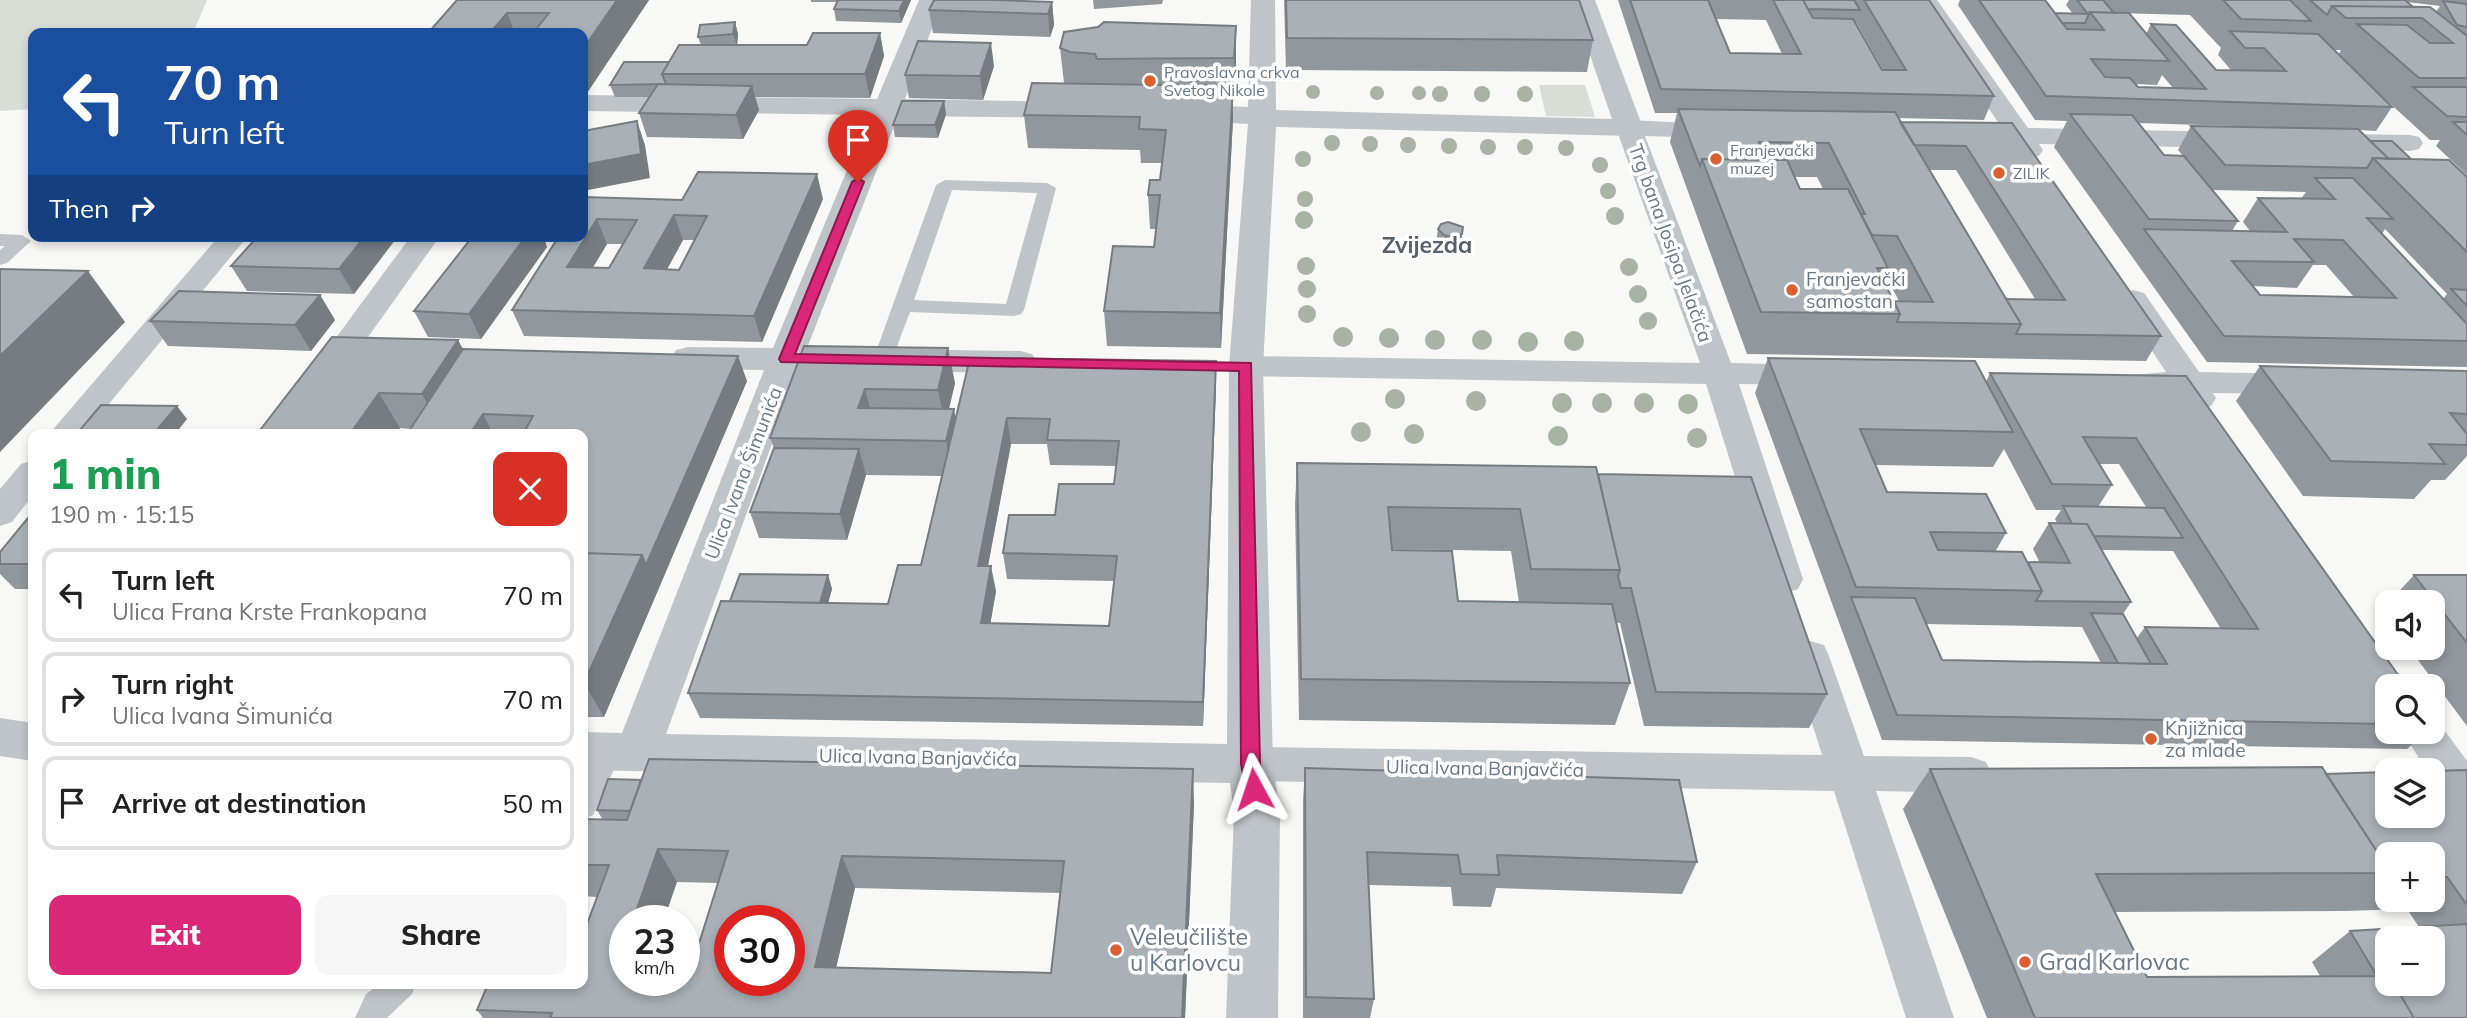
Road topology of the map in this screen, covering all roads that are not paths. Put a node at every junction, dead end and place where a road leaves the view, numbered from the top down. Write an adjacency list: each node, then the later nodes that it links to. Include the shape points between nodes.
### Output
1 (931, 0): 6 (street, Ulica Ivana Šimunića)
2 (1263, 0): 10 (street)
3 (1583, 0): 11 (street)
4 (1926, 0): 14 (street)
5 (588, 103): 6 (street)
6 (889, 106): 7 (street); 29 (street, Ulica Ivana Šimunića)
7 (1110, 111)
8 (1151, 111): 10 (street, Trg bana Josipa Jelačića)
9 (2381, 117): 17 (street)
10 (1262, 118): 11 (street, Trg bana Josipa Jelačića); 32 (street)
11 (1629, 128): 12 (street); 33 (street, Trg bana Josipa Jelačića)
12 (1741, 130)
13 (1950, 134): 14 (street)
14 (2020, 136): 15 (street); 19 (street)
15 (2257, 140)
16 (2327, 142): 17 (street)
17 (2410, 143): 18 (street)
18 (2429, 162)
19 (2043, 170)
20 (0, 240): 23 (lane, via 22,241)
21 (229, 242): 39 (street)
22 (422, 242): 26 (street)
23 (0, 259)
24 (2113, 271): 36 (street)
25 (901, 306): 25 (lane, via 945,185 1046,188 1014,310); 30 (lane)
26 (340, 356): 27 (street); 40 (street)
27 (382, 356)
28 (661, 358): 29 (street)
29 (786, 359): 30 (street); 46 (street, Ulica Ivana Šimunića)
30 (883, 360): 31 (street)
31 (1049, 363)
32 (1230, 366): 33 (street, Trg bana Josipa Jelačića); 47 (street)
33 (1719, 373): 34 (street); 48 (street)
34 (1844, 376)
35 (2121, 381): 36 (street)
36 (2190, 383): 37 (street); 38 (street)
37 (2329, 385)
38 (2213, 416)
39 (70, 429)
40 (286, 429)
41 (28, 478): 42 (street)
42 (0, 513)
43 (0, 737): 44 (street)
44 (28, 741)
45 (2431, 744): 50 (street)
46 (610, 752): 47 (street, Ulica Ivana Banjavčića); 51 (lane)
47 (1251, 764): 48 (street, Ulica Ivana Banjavčića); 54 (street, via 1257,813)
48 (1848, 775): 49 (street, Ulica Ivana Banjavčića); 55 (street)
49 (2014, 775)
50 (2455, 780)
51 (588, 797)
52 (395, 989): 53 (lane)
53 (369, 1018)
54 (1252, 1018)
55 (1930, 1018)

